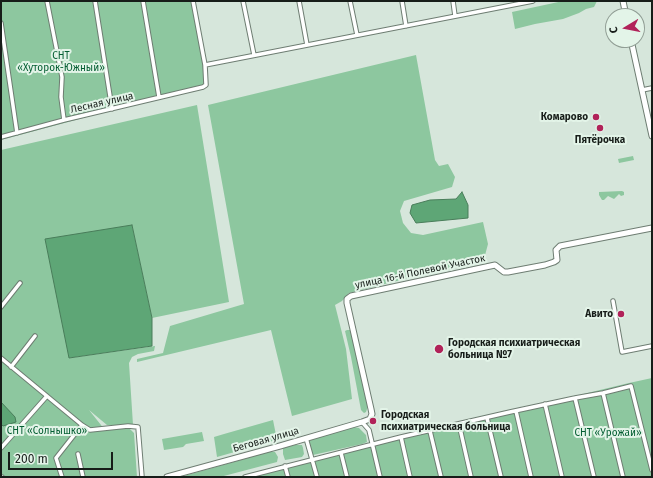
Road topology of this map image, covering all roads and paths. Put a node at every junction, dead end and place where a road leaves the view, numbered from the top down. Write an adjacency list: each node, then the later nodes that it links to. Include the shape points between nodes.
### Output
1 (47, 1): 25 (street, via 62,77 60,97)
2 (95, 1): 24 (street)
3 (143, 1): 23 (street)
4 (193, 1): 20 (street)
5 (243, 1): 19 (street)
6 (299, 1): 17 (street)
7 (350, 1): 16 (street)
8 (402, 1): 15 (street)
9 (453, 1): 13 (street)
10 (508, 1): 12 (street)
11 (533, 1): 12 (street)
12 (509, 6): 13 (street)
13 (456, 16): 15 (street)
14 (1, 23): 26 (street)
15 (406, 26): 16 (street)
16 (357, 35): 17 (street)
17 (308, 45): 19 (street)
18 (633, 48): 22 (street)
19 (254, 55): 20 (street)
20 (205, 65): 23 (street, Лесная улица, via 206,85)
21 (652, 88): 22 (street)
22 (642, 90): 27 (street)
23 (159, 98): 24 (street, Лесная улица)
24 (112, 109): 25 (street, Лесная улица)
25 (64, 120): 26 (street, Лесная улица)
26 (17, 133): 28 (street, Лесная улица)
27 (652, 136)
28 (1, 137)
29 (652, 228): 43 (street, улица 16-й Полевой Участок, via 559,247 556,250 557,260 545,265 508,272 495,265 350,296 347,303 372,414)
30 (20, 282): 32 (street)
31 (613, 300): 34 (street, via 622,352)
32 (1, 306)
33 (35, 336): 36 (street)
34 (652, 346)
35 (1, 358): 36 (street)
36 (11, 367): 38 (street)
37 (603, 393): 39 (street); 56 (street, via 631,386); 74 (street)
38 (47, 396): 46 (street); 51 (street)
39 (575, 398): 40 (street); 73 (street)
40 (545, 404): 41 (street); 72 (street)
41 (516, 411): 42 (street); 71 (street)
42 (487, 418): 45 (street); 70 (street)
43 (370, 419): 44 (street, Беговая улица)
44 (362, 422): 49 (street, Беговая улица); 50 (street, via 369,430)
45 (459, 424): 47 (street); 69 (street)
46 (82, 425): 58 (street, via 56,458); 60 (street, via 90,430 138,427)
47 (430, 431): 48 (street); 68 (street)
48 (401, 437): 50 (street); 67 (street)
49 (306, 438): 54 (street); 61 (street, Беговая улица)
50 (372, 445): 52 (street); 66 (street)
51 (1, 448)
52 (341, 453): 54 (street); 65 (street)
53 (78, 454): 59 (street)
54 (313, 460): 55 (street); 64 (street)
55 (285, 466): 57 (street); 63 (street)
56 (652, 470)
57 (256, 476): 62 (street)
58 (62, 477)
59 (84, 477)
60 (142, 477)
61 (168, 477)
62 (245, 477)
63 (288, 477)
64 (317, 477)
65 (347, 477)
66 (380, 477)
67 (410, 477)
68 (441, 477)
69 (471, 477)
70 (501, 477)
71 (531, 477)
72 (562, 477)
73 (594, 477)
74 (623, 477)

